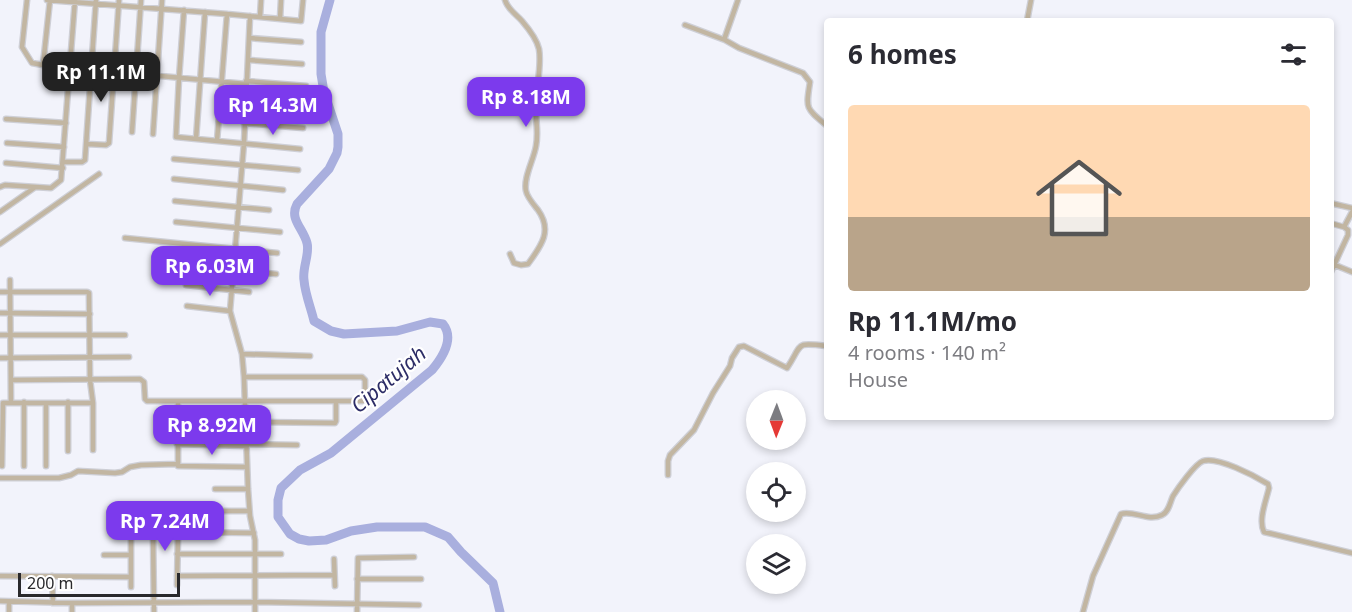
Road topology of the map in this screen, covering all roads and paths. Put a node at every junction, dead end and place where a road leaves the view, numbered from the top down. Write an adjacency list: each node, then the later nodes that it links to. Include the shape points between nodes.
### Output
1 (27, 0): 28 (street, via 22,47 32,63)
2 (49, 0): 11 (street); 28 (street)
3 (141, 0): 14 (street)
4 (162, 0): 15 (street)
5 (261, 0): 20 (street)
6 (281, 0): 22 (street)
7 (303, 0): 22 (street, via 301,21)
8 (505, 0): 82 (street, via 538,47 538,134 525,182 526,192 545,227 539,249 528,264 514,263)
9 (738, 0): 25 (street)
10 (1031, 0): 21 (street)
11 (75, 1): 12 (street); 30 (street)
12 (96, 2): 13 (street); 31 (street)
13 (119, 3): 14 (street); 32 (street)
14 (141, 7): 15 (street); 33 (street)
15 (162, 9): 16 (street); 34 (street)
16 (184, 10): 17 (street); 35 (street)
17 (205, 12): 18 (street); 36 (street)
18 (227, 14): 19 (street); 37 (street)
19 (250, 16): 20 (street); 24 (street)
20 (260, 17): 22 (street)
21 (1028, 18)
22 (280, 19)
23 (685, 25): 25 (street)
24 (249, 38): 26 (street); 27 (street)
25 (725, 40): 45 (street, via 804,73 810,82 808,108)
26 (301, 42)
27 (248, 60): 29 (street); 38 (street)
28 (43, 64): 30 (street)
29 (302, 64)
30 (70, 68): 31 (street); 43 (street)
31 (92, 70): 32 (street); 53 (street)
32 (114, 72): 33 (street); 53 (street, via 109,143)
33 (136, 74): 34 (street); 47 (street)
34 (157, 76): 35 (street); 48 (street)
35 (179, 78): 36 (street); 49 (street, via 176,136)
36 (200, 80): 37 (street); 49 (street)
37 (222, 82): 38 (street); 50 (street)
38 (246, 82): 39 (street); 40 (street)
39 (306, 86)
40 (245, 101): 41 (street); 44 (street)
41 (304, 106)
42 (6, 119): 43 (street)
43 (66, 123): 54 (street)
44 (244, 123): 46 (street); 52 (street)
45 (824, 123)
46 (303, 128)
47 (132, 132)
48 (153, 134)
49 (196, 139): 50 (street)
50 (217, 141): 52 (street)
51 (7, 143): 54 (street)
52 (243, 143): 55 (street); 59 (street)
53 (87, 144): 58 (street, via 84,161)
54 (64, 147): 58 (street)
55 (300, 149)
56 (174, 159): 59 (street)
57 (6, 163): 58 (street)
58 (63, 165): 65 (street, via 61,180 54,187)
59 (242, 165): 60 (street); 63 (street)
60 (298, 170)
61 (99, 174): 79 (street)
62 (174, 179): 63 (street)
63 (240, 186): 66 (street); 69 (street)
64 (0, 187): 65 (street)
65 (35, 187): 72 (street)
66 (283, 190)
67 (175, 201): 69 (street)
68 (1334, 204): 71 (street)
69 (238, 207): 70 (street); 76 (street)
70 (268, 210)
71 (1352, 210): 75 (street)
72 (0, 212)
73 (176, 222): 76 (street)
74 (1334, 224): 75 (street)
75 (1344, 227): 84 (street, via 1348,235)
76 (237, 228): 77 (street); 80 (street)
77 (280, 232)
78 (125, 238): 80 (street)
79 (0, 244)
80 (235, 249): 81 (street); 85 (street)
81 (277, 253)
82 (510, 254)
83 (187, 265): 85 (street)
84 (1335, 265): 86 (street)
85 (233, 270): 87 (street); 90 (street)
86 (1352, 272)
87 (276, 274)
88 (10, 280): 92 (street)
89 (186, 285): 90 (street)
90 (232, 290): 93 (street); 95 (street)
91 (0, 292): 92 (street)
92 (11, 292): 97 (street); 98 (street, via 87,292)
93 (249, 292)
94 (187, 306): 95 (street)
95 (230, 311): 104 (street)
96 (0, 314): 97 (street)
97 (11, 314): 98 (street); 100 (street)
98 (90, 314): 101 (street)
99 (0, 335): 100 (street)
100 (11, 335): 101 (street); 107 (street)
101 (90, 335): 102 (street); 108 (street)
102 (124, 335)
103 (824, 346): 133 (street, via 805,344 787,368 739,347 694,430 670,455)
104 (242, 354): 105 (street); 110 (street)
105 (310, 356)
106 (0, 357): 107 (street)
107 (11, 357): 108 (street); 111 (street)
108 (90, 357): 109 (street); 112 (street)
109 (129, 357)
110 (244, 377): 114 (street); 115 (street, via 364,378 364,400)
111 (11, 380): 112 (street); 116 (street)
112 (90, 380): 113 (street, via 142,380 146,400); 120 (street)
113 (178, 401): 114 (street); 121 (street)
114 (245, 401): 115 (street); 122 (street)
115 (336, 401): 122 (street, via 335,423)
116 (11, 402): 117 (street); 129 (street, via 2,404)
117 (24, 402): 119 (street); 130 (street)
118 (68, 402): 119 (street); 120 (street); 127 (street)
119 (46, 403): 131 (street)
120 (93, 403): 126 (street)
121 (177, 423): 122 (street); 123 (street)
122 (246, 423): 124 (street)
123 (177, 444): 124 (street); 128 (street)
124 (247, 445): 125 (street); 132 (street)
125 (297, 445)
126 (93, 450)
127 (68, 451)
128 (177, 464): 132 (street); 134 (street, via 141,465 115,473 78,471 59,478)
129 (2, 466)
130 (24, 466)
131 (46, 466)
132 (247, 467): 136 (street)
133 (668, 475)
134 (0, 478)
135 (215, 489): 136 (street)
136 (248, 489): 138 (street)
137 (218, 511): 138 (street)
138 (249, 511): 141 (street)
139 (115, 532): 140 (street)
140 (131, 532): 147 (street); 163 (street, via 154,534)
141 (254, 533): 143 (street, via 180,532); 144 (street)
142 (1352, 553): 174 (street, via 1264,532 1262,519 1268,484 1216,460 1203,461 1188,475 1166,513 1149,518 1121,514 1091,582)
143 (177, 554): 144 (street); 153 (street)
144 (255, 554): 145 (street); 155 (street)
145 (281, 554)
146 (104, 555): 147 (street)
147 (131, 555): 154 (street)
148 (414, 556): 156 (street, via 358,557)
149 (334, 558): 150 (street)
150 (334, 575): 155 (street); 159 (street)
151 (0, 576): 152 (street)
152 (52, 576): 154 (street); 165 (street)
153 (177, 576): 155 (street); 158 (street)
154 (131, 577): 160 (street)
155 (255, 577): 164 (street)
156 (357, 579): 157 (street); 167 (street)
157 (422, 579)
158 (177, 585)
159 (335, 586)
160 (131, 587)
161 (0, 601): 162 (street)
162 (9, 602): 165 (street); 169 (street)
163 (154, 602): 164 (street); 166 (street); 171 (street)
164 (255, 602): 167 (street); 172 (street)
165 (53, 603): 166 (street)
166 (72, 603): 170 (street)
167 (357, 604): 168 (street); 173 (street)
168 (419, 605)
169 (9, 612)
170 (72, 612)
171 (154, 612)
172 (255, 612)
173 (357, 612)
174 (1083, 612)

